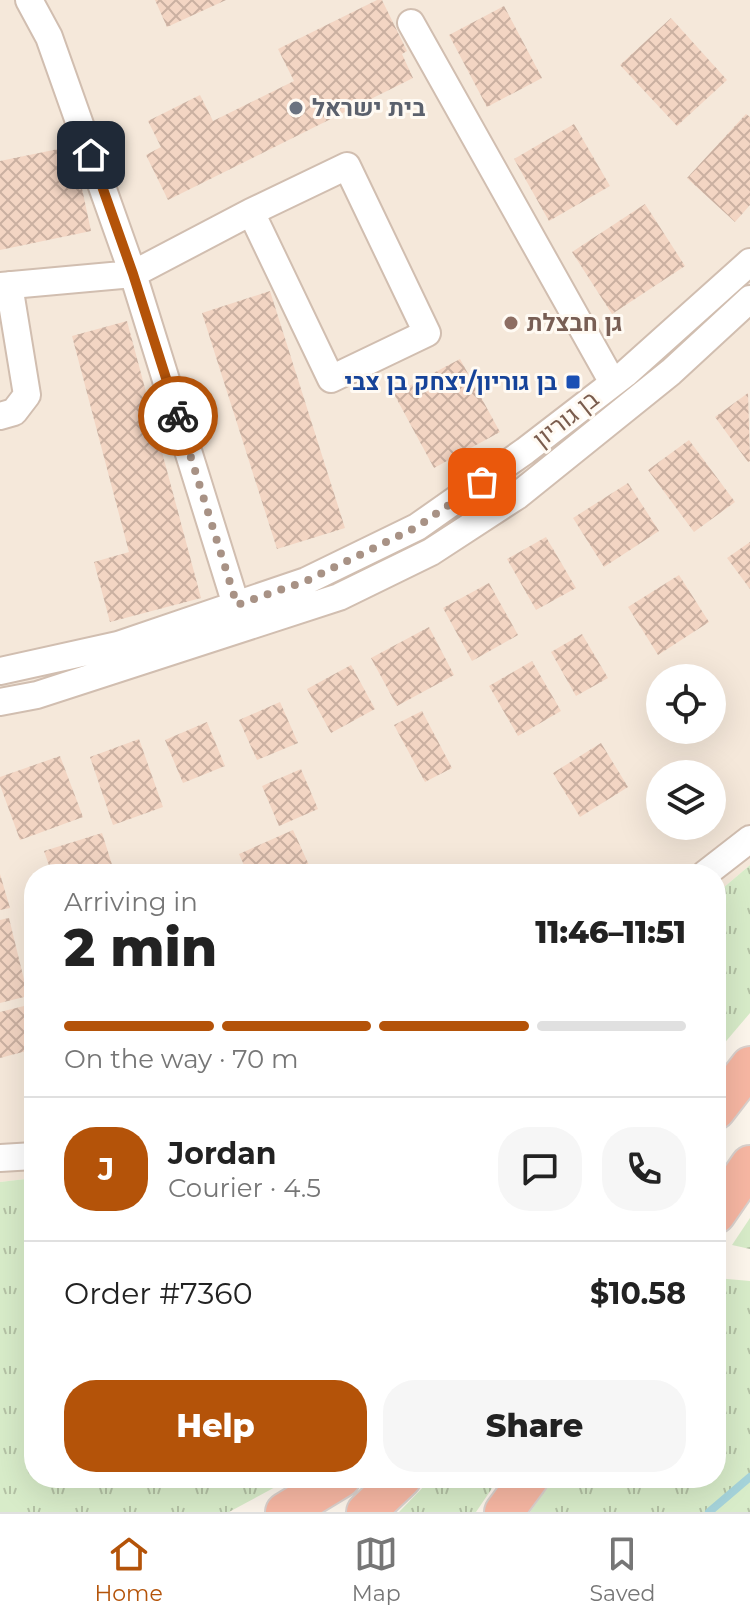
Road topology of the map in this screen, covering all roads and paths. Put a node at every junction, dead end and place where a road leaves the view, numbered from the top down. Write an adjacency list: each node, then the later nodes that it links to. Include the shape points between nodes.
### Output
1 (29, 0): 5 (street, via 49,37)
2 (411, 23): 8 (street)
3 (251, 212): 3 (street, via 331,379 427,333 347,166); 5 (street)
4 (750, 262): 8 (street, בן גוריון)
5 (133, 274): 6 (street); 10 (street)
6 (5, 285): 9 (street, via 27,395 14,412)
7 (750, 299): 10 (street, בן גוריון, via 671,372 517,496 431,552 339,597)
8 (613, 383): 10 (street, בן גוריון, via 417,527)
9 (0, 416)
10 (240, 617): 11 (street, בן גוריון); 12 (street, בן גוריון, via 37,695)
11 (0, 671)
12 (0, 702)
13 (750, 839): 14 (street)
14 (718, 864)
15 (750, 1051): 17 (highway)
16 (750, 1066): 18 (highway)
17 (726, 1078)
18 (726, 1097)
19 (24, 1157): 20 (street)
20 (0, 1158)
21 (750, 1165): 22 (highway)
22 (726, 1200)
23 (325, 1488): 26 (highway)
24 (391, 1488): 27 (highway)
25 (522, 1488): 28 (highway)
26 (285, 1512)
27 (366, 1512)
28 (504, 1512)

